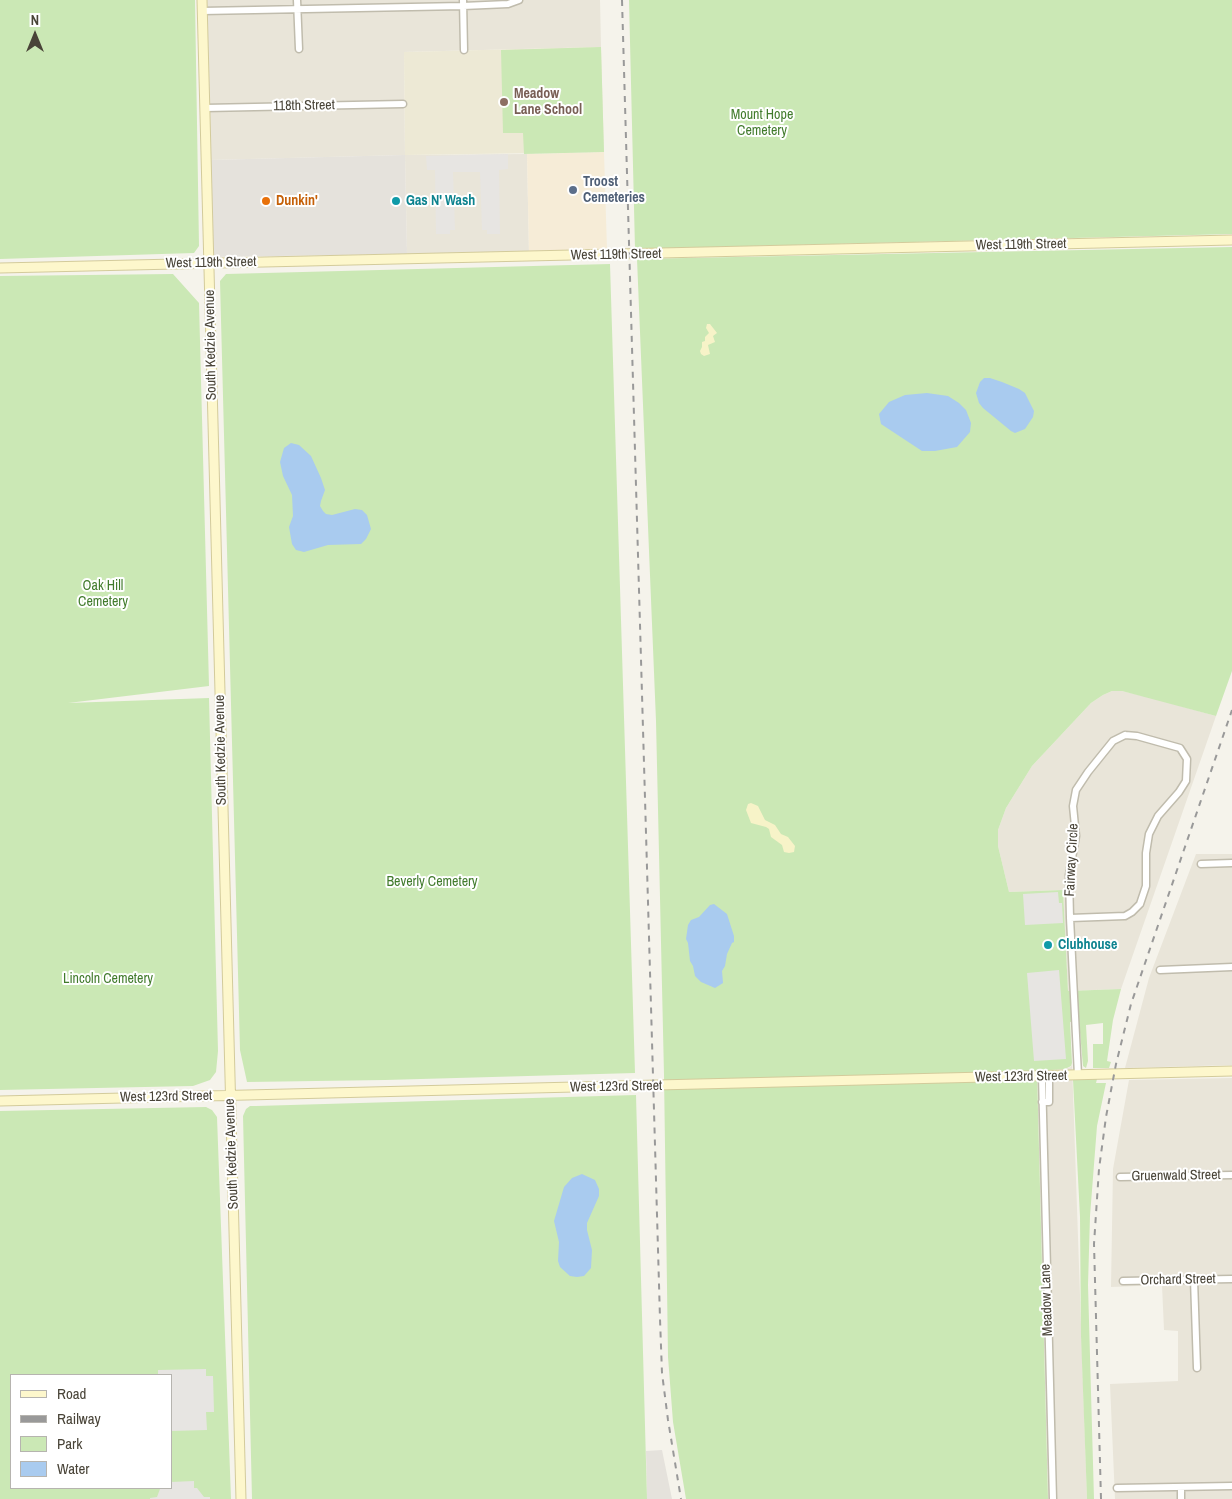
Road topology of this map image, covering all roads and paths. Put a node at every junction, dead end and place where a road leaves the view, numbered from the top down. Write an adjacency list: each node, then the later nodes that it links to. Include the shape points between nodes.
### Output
1 (202, 0): 6 (street, South Kedzie Avenue)
2 (297, 0): 5 (street)
3 (519, 0): 4 (street, via 508,4)
4 (463, 3): 5 (street); 8 (street)
5 (297, 8): 6 (street); 7 (street)
6 (202, 11): 10 (street, South Kedzie Avenue)
7 (299, 49)
8 (464, 50)
9 (403, 104): 10 (street, 118th Street)
10 (205, 108): 12 (street, South Kedzie Avenue)
11 (1232, 240): 12 (street, West 119th Street)
12 (209, 263): 13 (street, West 119th Street); 22 (street, South Kedzie Avenue)
13 (0, 268)
14 (1201, 864): 15 (street)
15 (1232, 864)
16 (1070, 918): 16 (street, Fairway Circle, via 1069,875 1076,836 1073,806 1081,782 1113,741 1125,736 1137,736 1180,748 1187,759 1186,781 1158,816 1149,834 1146,886 1140,904 1125,916); 20 (street, Fairway Circle)
17 (1232, 968): 18 (street)
18 (1160, 970)
19 (1232, 1072): 20 (street, West 123rd Street)
20 (1078, 1075): 21 (street, West 123rd Street)
21 (1045, 1076): 22 (street, West 123rd Street); 34 (street, Meadow Lane)
22 (230, 1096): 23 (street, West 123rd Street); 33 (street, South Kedzie Avenue)
23 (0, 1101)
24 (1232, 1175): 25 (street, Gruenwald Street)
25 (1120, 1177)
26 (1232, 1278): 27 (street, Orchard Street)
27 (1194, 1279): 28 (street, Orchard Street); 29 (street)
28 (1123, 1281)
29 (1197, 1368)
30 (1232, 1486): 31 (street)
31 (1180, 1487): 32 (street); 35 (street)
32 (1117, 1488)
33 (241, 1499)
34 (1052, 1499)
35 (1181, 1499)

